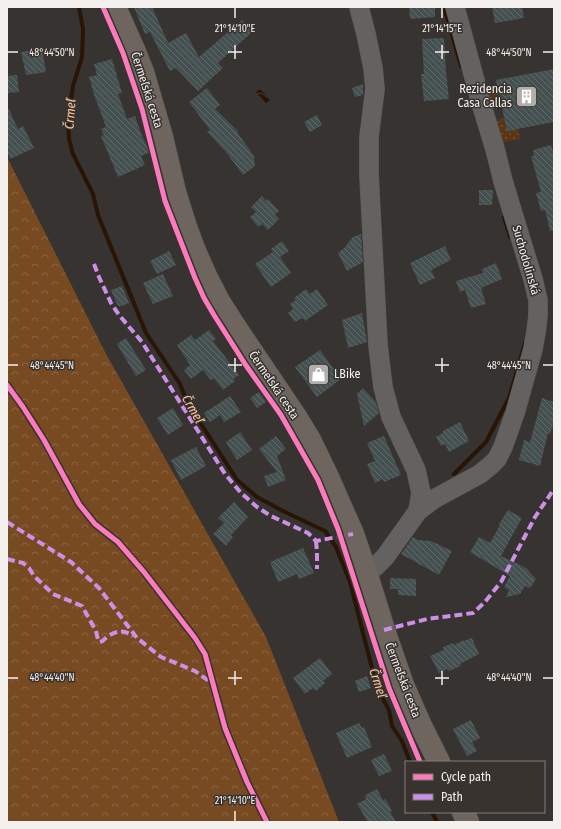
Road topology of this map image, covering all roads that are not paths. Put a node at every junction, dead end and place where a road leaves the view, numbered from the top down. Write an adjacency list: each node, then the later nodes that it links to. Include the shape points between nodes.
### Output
1 (115, 7): 5 (main road, Čermeľská cesta, via 143,72 175,192 206,276 220,303 310,440 349,525)
2 (359, 7): 4 (street, via 373,68 375,89 369,137 369,175 382,380 391,417 416,470 421,493)
3 (455, 7): 4 (street, Suchodolinská, via 533,279 538,300 538,316 515,413 501,453 491,466 480,474 434,499)
4 (418, 511): 5 (street, Suchodolinská, via 385,557)
5 (366, 572): 6 (main road, Čermeľská cesta, via 403,685)
6 (438, 761)
7 (464, 813): 8 (main road)
8 (468, 822)

